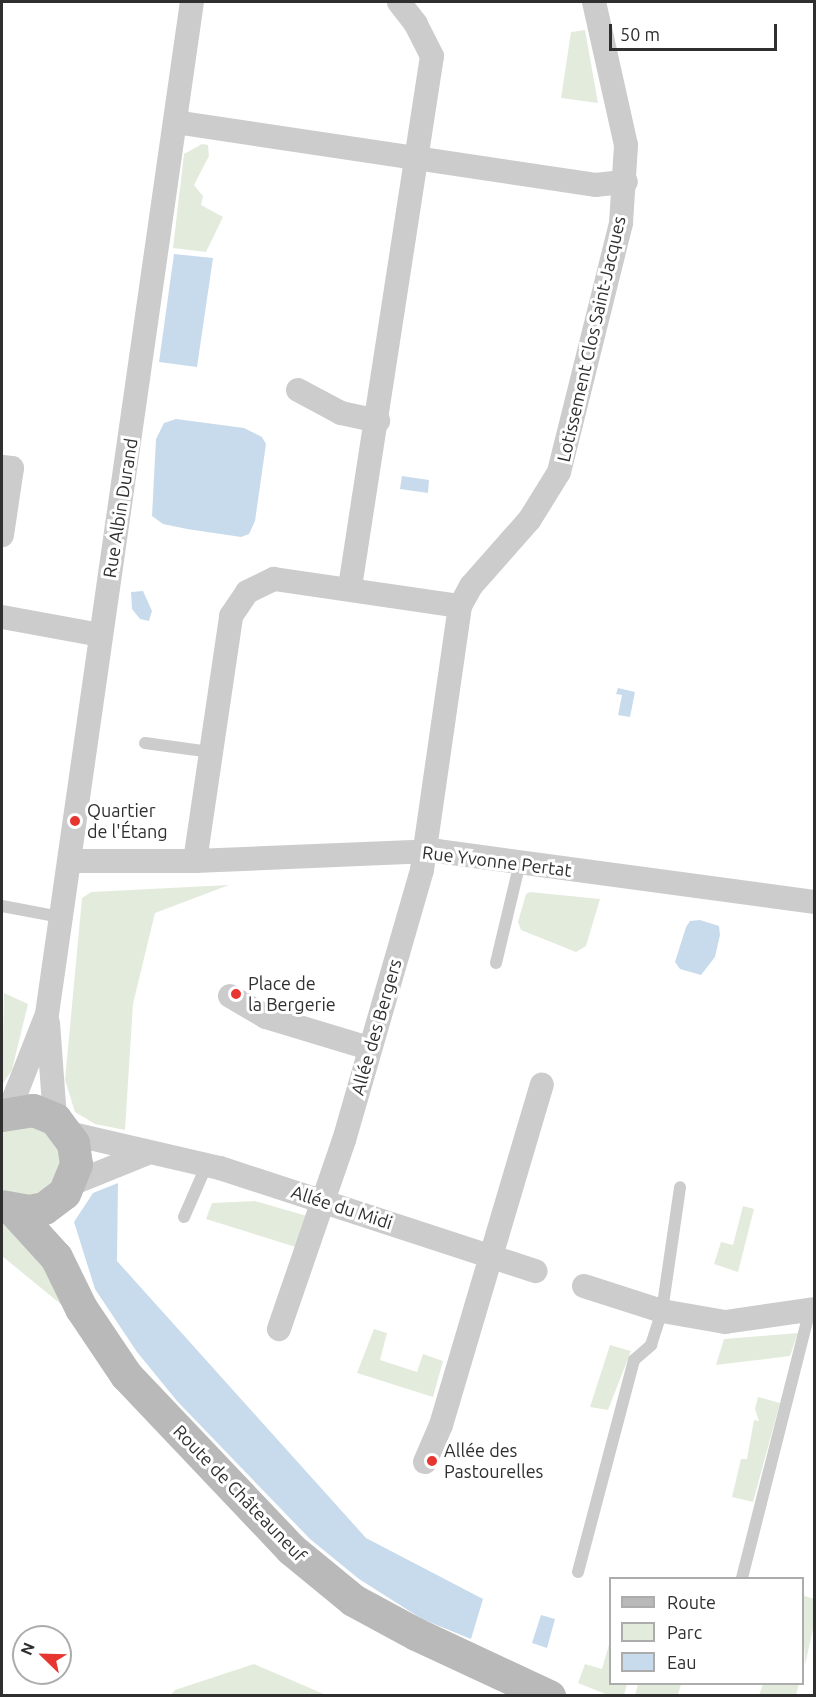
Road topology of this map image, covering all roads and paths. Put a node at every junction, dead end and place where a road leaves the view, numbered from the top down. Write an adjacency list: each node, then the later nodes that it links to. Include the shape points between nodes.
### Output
1 (192, 2): 4 (street, Rue Albin Durand)
2 (399, 2): 5 (street, via 416,24 432,56)
3 (594, 2): 6 (street, Lotissement Clos Saint-Jacques, via 626,145)
4 (175, 122): 5 (street); 14 (street, Rue Albin Durand)
5 (418, 158): 6 (street, via 595,184); 8 (street)
6 (626, 182): 12 (street, Lotissement Clos Saint-Jacques, via 621,223 560,472 530,519 471,586)
7 (298, 390): 8 (street, via 341,413)
8 (378, 421): 11 (street)
9 (2, 467): 10 (street, via 12,468)
10 (2, 535)
11 (350, 587): 12 (street); 16 (street, via 274,579 247,592 231,616)
12 (460, 606): 17 (street, Allée des Bergers)
13 (2, 616): 14 (street)
14 (100, 634): 18 (street, Rue Albin Durand)
15 (145, 743): 16 (lane)
16 (211, 752): 19 (street)
17 (427, 851): 19 (street, Rue Yvonne Pertat); 20 (street, Rue Yvonne Pertat); 27 (street, Allée des Bergers)
18 (70, 861): 19 (street, Rue Yvonne Pertat); 23 (street, Rue Albin Durand)
19 (195, 861)
20 (520, 862): 21 (street, Rue Yvonne Pertat); 24 (lane, via 519,882)
21 (814, 902)
22 (2, 906): 23 (lane)
23 (61, 917): 26 (street, Rue Albin Durand)
24 (495, 963)
25 (230, 996): 27 (street, via 266,1017)
26 (47, 1014): 29 (street, Rue Albin Durand); 30 (street, Rue Albin Durand)
27 (369, 1048): 35 (street, Allée des Bergers)
28 (542, 1085): 38 (street)
29 (5, 1113): 30 (main road, via 33,1110)
30 (62, 1126): 31 (street, Allée du Midi); 34 (main road, Route de Châteauneuf, via 76,1164)
31 (145, 1154): 32 (street, Allée du Midi); 34 (street)
32 (207, 1164): 35 (street, Allée du Midi); 37 (lane)
33 (680, 1187): 43 (lane)
34 (63, 1192): 36 (main road, via 29,1212); 39 (main road, Route de Châteauneuf)
35 (324, 1202): 38 (street, Allée du Midi); 44 (street, Allée des Bergers)
36 (8, 1208): 39 (main road, Route de Châteauneuf)
37 (184, 1217)
38 (492, 1256): 40 (street, Allée du Midi); 45 (street, via 441,1425)
39 (56, 1257): 48 (main road, Route de Châteauneuf, via 81,1308 126,1375 291,1549 353,1600 416,1634)
40 (536, 1271)
41 (584, 1286): 43 (street)
42 (812, 1310): 43 (street, via 725,1322); 47 (lane)
43 (662, 1311): 46 (lane, via 651,1345 633,1360)
44 (279, 1329)
45 (425, 1462)
46 (578, 1572)
47 (742, 1577)
48 (549, 1695)

